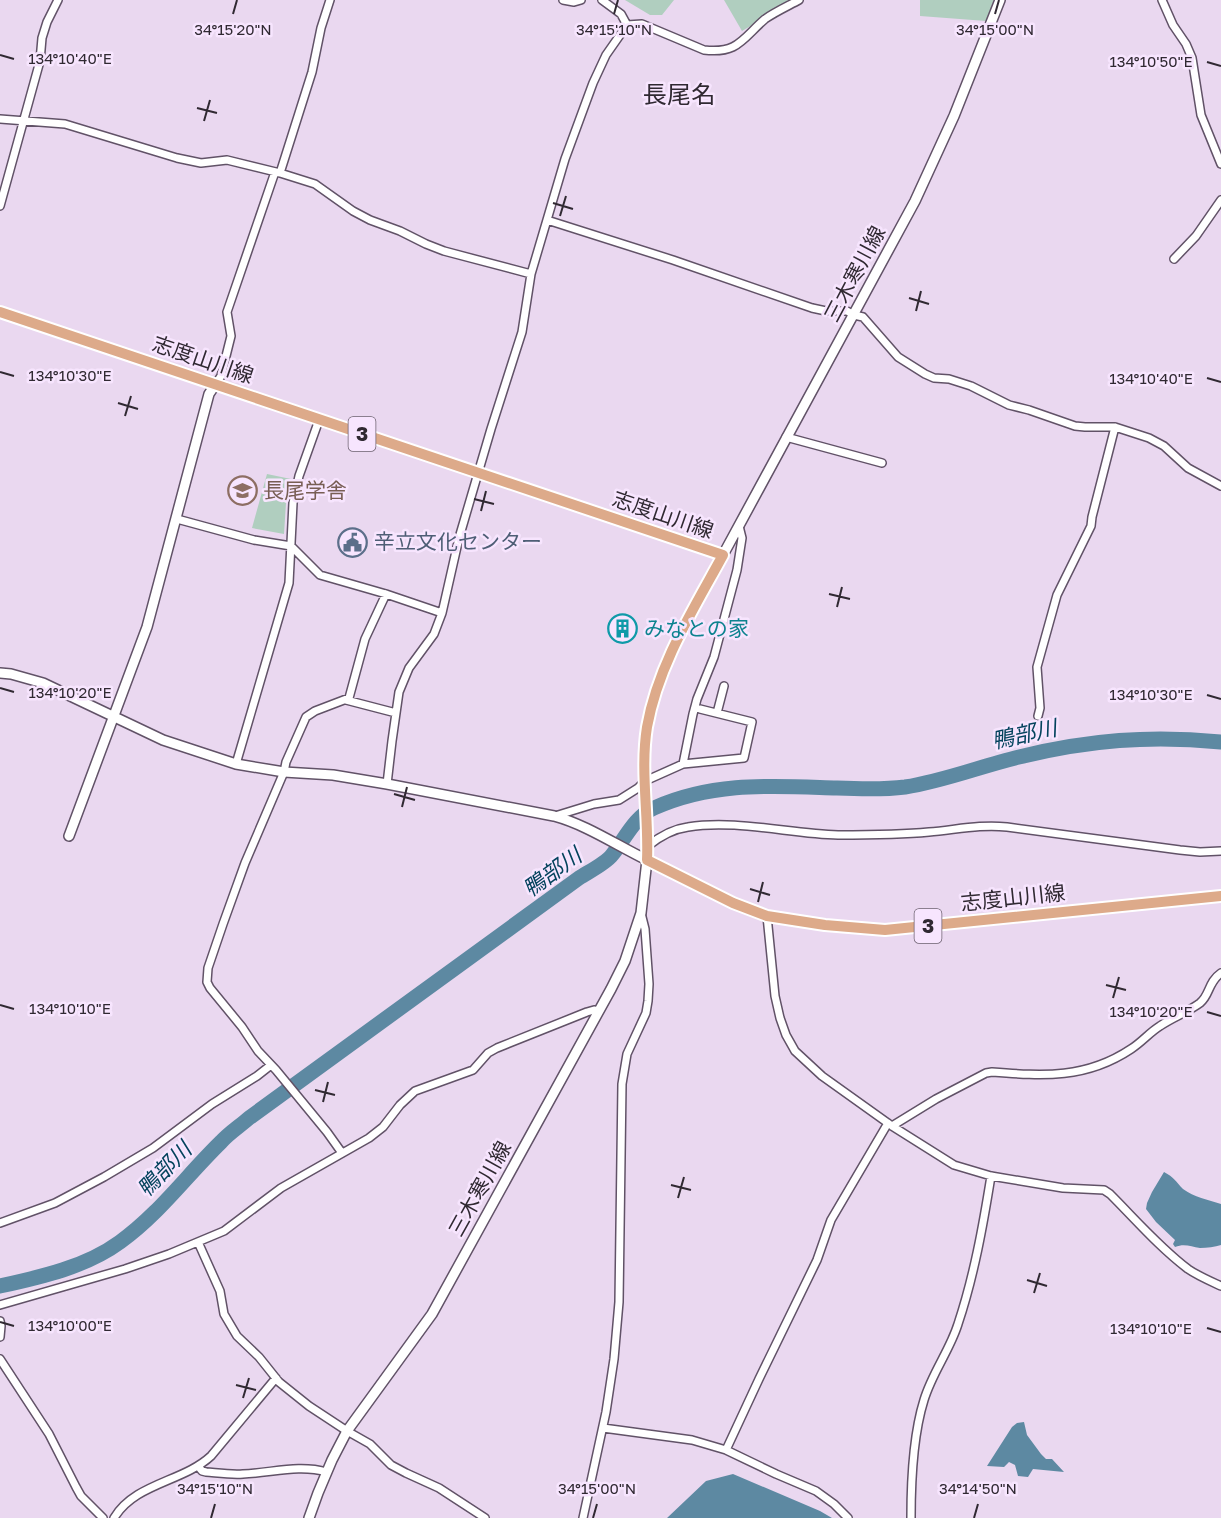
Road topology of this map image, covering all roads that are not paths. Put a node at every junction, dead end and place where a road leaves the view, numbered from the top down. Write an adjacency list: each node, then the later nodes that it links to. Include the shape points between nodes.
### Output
1 (58, 0): 11 (street, via 42,38 40,61)
2 (330, 0): 14 (street, via 312,72)
3 (563, 0): 4 (street)
4 (581, 0)
5 (602, 0): 9 (street, via 621,14)
6 (799, 0): 9 (street, via 767,18 729,50 704,50 642,24)
7 (1000, 0): 21 (main road, 三木寒川線, via 915,201)
8 (1162, 0): 12 (street, via 1192,58 1201,115)
9 (627, 25): 17 (street, via 592,83)
10 (0, 119): 11 (street)
11 (23, 121): 14 (street, via 72,126 201,163 227,160); 16 (street)
12 (1220, 155): 13 (street)
13 (1221, 164)
14 (277, 173): 19 (street, via 315,184 352,211 426,244); 22 (street, via 227,312 231,336)
15 (1221, 200): 18 (street)
16 (0, 206)
17 (547, 220): 19 (street); 21 (street, via 812,308)
18 (1174, 259)
19 (531, 274): 27 (street, via 522,332)
20 (0, 312): 22 (main road, 志度山川線 / 3)
21 (854, 315): 24 (street, via 863,317 898,357 934,378 971,386 1009,405 1076,426); 25 (main road, 三木寒川線)
22 (215, 385): 23 (main road, 志度山川線 / 3); 29 (main road, via 209,394)
23 (319, 420): 27 (main road, 志度山川線 / 3); 31 (street, via 293,503)
24 (1115, 427): 28 (street, via 1164,446 1188,468); 41 (street, via 1091,526 1057,595 1037,667)
25 (786, 437): 26 (street); 30 (main road, 三木寒川線)
26 (882, 463)
27 (478, 473): 32 (main road, 志度山川線 / 3); 34 (street)
28 (1221, 486)
29 (177, 519): 31 (street); 42 (main road, via 147,627)
30 (739, 526): 32 (main road, 三木寒川線); 44 (street, via 742,538 737,570 714,657 697,699)
31 (291, 546): 33 (street, via 320,575); 43 (street, via 289,583)
32 (723, 555): 46 (main road, 志度山川線, via 659,681 648,727)
33 (386, 594): 34 (street); 37 (street, via 365,639 350,698)
34 (442, 613): 39 (street, via 434,634 409,668)
35 (0, 673): 42 (main road, via 43,682)
36 (724, 686): 40 (street)
37 (346, 700): 39 (street); 45 (street, via 306,717)
38 (700, 709): 40 (street)
39 (396, 713): 47 (street)
40 (717, 713): 44 (street, via 752,722 744,758)
41 (1038, 716)
42 (113, 717): 43 (main road, via 163,740); 49 (main road)
43 (236, 764): 45 (main road)
44 (683, 764): 46 (street)
45 (284, 772): 47 (main road); 58 (street, via 245,863 206,977 210,988)
46 (645, 783): 48 (street, via 619,800); 50 (main road, 志度山川線)
47 (387, 784): 48 (main road)
48 (554, 816): 52 (main road)
49 (69, 836)
50 (647, 845): 51 (street, via 687,827 714,825 839,835 984,826 1180,850); 52 (main road, 志度山川線)
51 (1221, 851)
52 (647, 860): 54 (main road, 三木寒川線); 55 (main road, 志度山川線 / 3)
53 (1221, 896): 55 (main road, 志度山川線 / 3, via 885,930)
54 (641, 913): 57 (main road, 三木寒川線, via 625,961); 70 (street, via 649,984 646,1013 627,1054 622,1084 620,1302)
55 (767, 916): 59 (street, via 775,996 795,1051 822,1077)
56 (1221, 973): 59 (street, via 1213,979 1203,1001 1107,1062 1062,1074 986,1073)
57 (599, 1011): 60 (street, via 591,1010 497,1048 473,1070 415,1091 383,1127); 71 (main road, 三木寒川線, via 432,1314)
58 (274, 1068): 60 (street); 62 (street, via 212,1104 153,1148 104,1177 55,1203)
59 (890, 1124): 61 (street, via 954,1165); 72 (street, via 831,1220 817,1260)
60 (342, 1153): 63 (street, via 281,1188 224,1230)
61 (991, 1176): 64 (street, via 1063,1188 1104,1190 1189,1269); 81 (street, via 984,1226 958,1327 924,1398 917,1430)
62 (0, 1223)
63 (198, 1242): 65 (street, via 125,1269); 69 (street, via 237,1336)
64 (1221, 1286)
65 (0, 1305)
66 (0, 1321): 67 (street)
67 (0, 1337)
68 (0, 1359): 75 (street, via 49,1434 81,1496)
69 (276, 1378): 71 (street); 73 (street, via 211,1456)
70 (603, 1428): 72 (street, via 692,1440); 79 (street)
71 (347, 1431): 74 (main road, 三木寒川線); 78 (street, via 370,1444 391,1465 439,1488)
72 (726, 1450): 80 (street, via 816,1491)
73 (198, 1466): 74 (street, via 202,1471 230,1474 295,1468); 76 (street, via 135,1496)
74 (327, 1472): 77 (main road, 三木寒川線)
75 (103, 1518)
76 (114, 1518)
77 (309, 1518)
78 (485, 1518)
79 (583, 1518)
80 (848, 1518)
81 (911, 1518)

